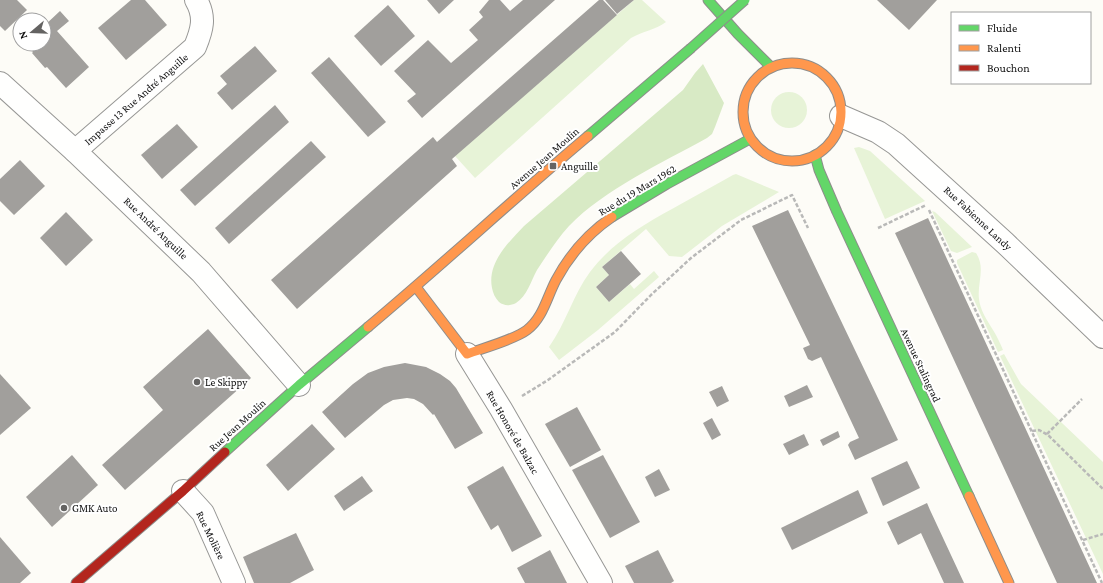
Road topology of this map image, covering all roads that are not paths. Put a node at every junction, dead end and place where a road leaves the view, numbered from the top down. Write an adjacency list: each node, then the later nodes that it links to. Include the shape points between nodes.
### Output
1 (196, 0): 8 (street, Impasse 13 Rue André Anguille, via 202,14 203,25 195,46)
2 (708, 0): 4 (street)
3 (745, 0): 10 (street, Avenue Jean Moulin, bridge, via 533,182)
4 (771, 67): 6 (street, via 785,63 800,63 826,76 840,102); 7 (street, via 757,77 747,91 743,107 744,124)
5 (3, 92): 8 (street, Rue André Anguille)
6 (841, 116): 9 (street, via 828,146); 11 (street, Rue Fabienne Landy, via 878,132 896,144)
7 (750, 139): 9 (street, via 760,150 786,161 801,160); 12 (street, Rue du 19 Mars 1962, via 606,221 569,257 544,309 533,325 516,336)
8 (75, 151): 13 (street, Rue André Anguille, via 201,272)
9 (815, 155): 18 (street, Avenue Stalingrad, via 837,212)
10 (416, 287): 12 (street, Rue Honoré de Balzac); 13 (street, Rue Jean Moulin)
11 (1103, 337)
12 (467, 354): 17 (street, Rue Honoré de Balzac)
13 (299, 385): 14 (street, Rue Jean Moulin)
14 (183, 491): 15 (street, Rue Jean Moulin); 16 (street, Rue Molière, via 203,513)
15 (76, 583)
16 (234, 583)
17 (601, 583)
18 (1009, 583)

